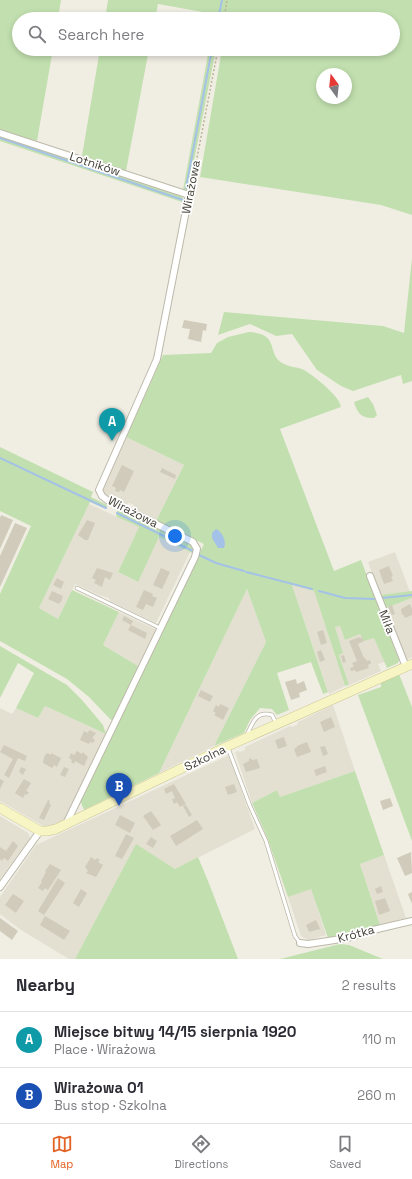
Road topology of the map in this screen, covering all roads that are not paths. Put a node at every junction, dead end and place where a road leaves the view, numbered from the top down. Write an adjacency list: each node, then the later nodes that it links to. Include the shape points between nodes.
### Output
1 (0, 133): 2 (street, Lotników)
2 (190, 195): 5 (street, Wirażowa, via 156,359 100,487 106,500 192,542 197,549)
3 (370, 576): 6 (street, Miła)
4 (77, 588): 5 (lane)
5 (160, 628): 11 (street, Wirażowa)
6 (409, 666): 7 (street, Szkolna)
7 (277, 724): 8 (street, Szkolna); 8 (lane, via 272,715 262,714 254,720)
8 (246, 738): 9 (street, Szkolna)
9 (228, 746): 11 (street, Szkolna); 15 (lane, via 266,841 295,936)
10 (0, 808): 12 (street)
11 (66, 824): 12 (street, Szkolna)
12 (40, 831): 13 (street)
13 (0, 887)
14 (412, 921): 15 (street, Krótka, via 348,938)
15 (300, 943)

